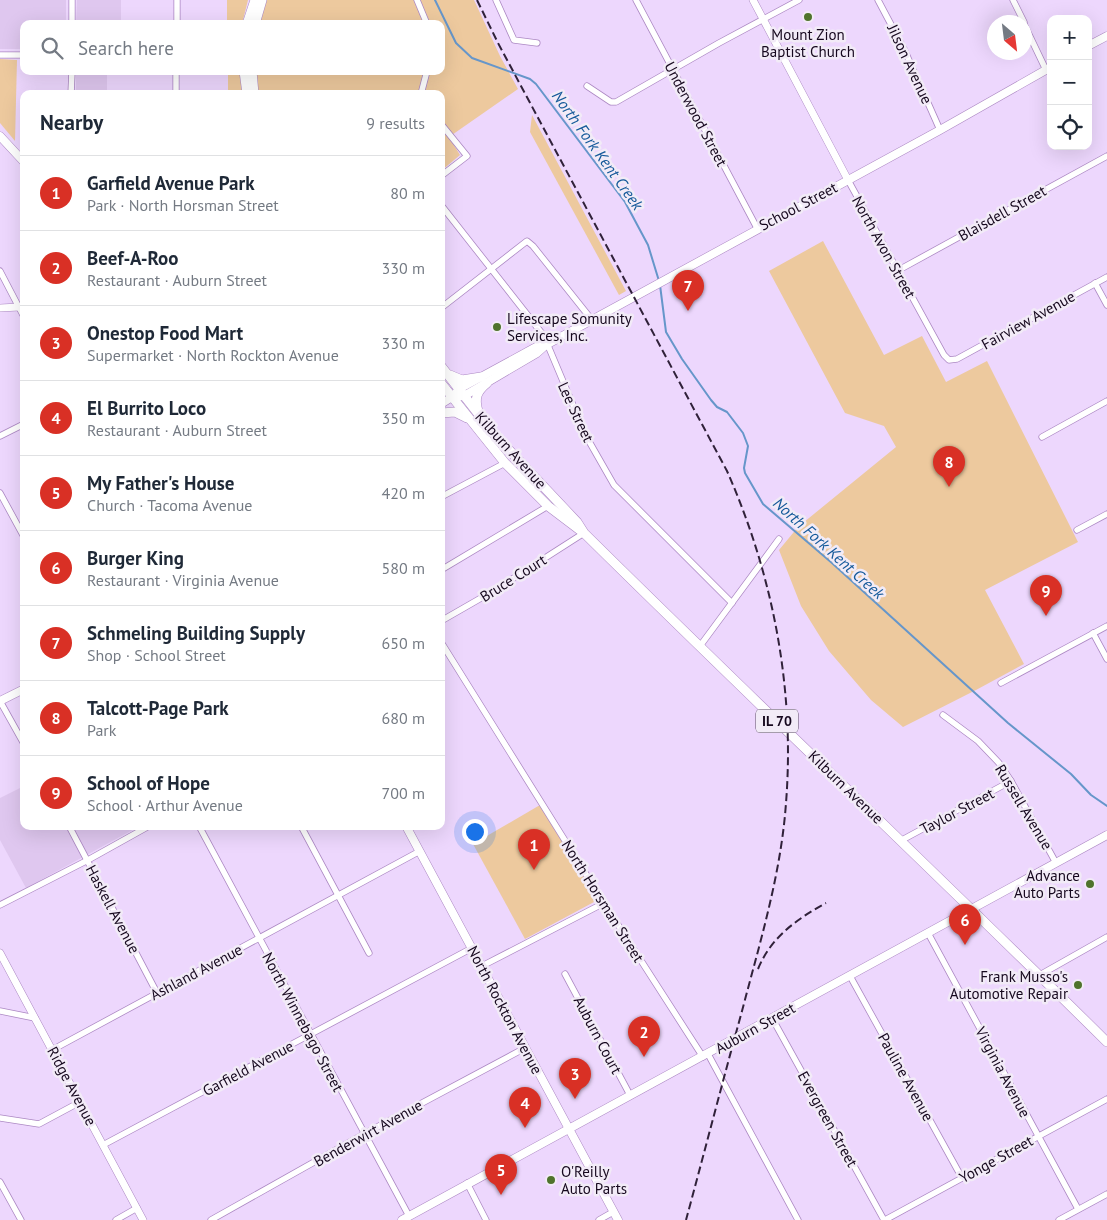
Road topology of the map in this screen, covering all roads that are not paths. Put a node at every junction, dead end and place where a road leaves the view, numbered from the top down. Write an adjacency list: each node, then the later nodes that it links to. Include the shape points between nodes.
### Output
1 (72, 0): 14 (street)
2 (177, 0): 15 (street)
3 (251, 0): 16 (main road)
4 (255, 0): 17 (main road)
5 (262, 0): 18 (main road)
6 (417, 0): 19 (street)
7 (496, 0): 23 (street, via 514,40)
8 (636, 0): 28 (street, Underwood Street)
9 (752, 0): 20 (street, North Avon Street)
10 (799, 0): 20 (street)
11 (878, 0): 42 (street, Jilson Avenue, via 904,48)
12 (1014, 0): 13 (street)
13 (1021, 15)
14 (72, 20)
15 (177, 20)
16 (250, 20)
17 (251, 20)
18 (252, 20)
19 (425, 20)
20 (763, 20): 28 (street); 47 (street, North Avon Street)
21 (1107, 36): 24 (main road)
22 (1032, 38): 27 (street)
23 (537, 43)
24 (1092, 44)
25 (0, 55): 26 (street)
26 (20, 56)
27 (1047, 67)
28 (672, 69): 35 (street, via 616,102); 49 (street, Underwood Street)
29 (1047, 70): 42 (main road, School Street)
30 (72, 75): 36 (street)
31 (176, 75): 37 (street)
32 (245, 75): 38 (main road)
33 (252, 75): 39 (main road)
34 (427, 75): 40 (street)
35 (587, 86)
36 (71, 90)
37 (176, 90)
38 (246, 90)
39 (254, 90)
40 (422, 90)
41 (445, 129): 46 (street, via 467,156)
42 (940, 130): 47 (main road, School Street)
43 (0, 136): 45 (main road)
44 (1107, 156): 51 (street, Blaisdell Street)
45 (20, 158)
46 (445, 173)
47 (848, 180): 49 (main road, School Street); 51 (street, North Avon Street)
48 (445, 210): 50 (street, Lee Street)
49 (757, 228): 60 (main road, School Street)
50 (491, 269): 56 (street); 60 (street, via 527,241); 61 (street, Lee Street, via 541,332)
51 (897, 271): 62 (street, North Avon Street)
52 (0, 272): 55 (street)
53 (1107, 277): 54 (street, Fairview Avenue)
54 (1095, 283): 57 (street); 62 (street, Fairview Avenue, via 957,359)
55 (20, 304)
56 (445, 305)
57 (1107, 305)
58 (20, 306): 59 (street)
59 (0, 308)
60 (592, 320): 61 (main road, School Street)
61 (546, 345): 65 (main road, School Street, via 536,347); 87 (street, Lee Street, via 586,436 614,485)
62 (949, 360)
63 (445, 370): 65 (main road, via 462,380)
64 (445, 371): 67 (main road, Kilburn Avenue / IL 70)
65 (484, 380): 67 (main road, School Street); 72 (main road, via 476,398)
66 (445, 388): 68 (main road, Kilburn Avenue / IL 70)
67 (461, 393): 68 (main road, School Street); 72 (main road, Kilburn Avenue / IL 70)
68 (452, 397): 69 (main road, School Street); 73 (main road, Kilburn Avenue / IL 70)
69 (445, 401)
70 (1107, 401): 76 (street)
71 (445, 413): 73 (main road, via 455,412)
72 (480, 416): 84 (main road, Kilburn Avenue / IL 70)
73 (470, 420): 77 (main road, Kilburn Avenue / IL 70)
74 (20, 426): 75 (street)
75 (0, 436)
76 (1042, 437)
77 (505, 463): 79 (street); 80 (main road, Kilburn Avenue / IL 70)
78 (0, 493): 82 (street)
79 (445, 495)
80 (548, 506): 84 (main road, Kilburn Avenue / IL 70); 86 (street)
81 (1107, 514): 83 (street)
82 (20, 530)
83 (1077, 530)
84 (584, 533): 88 (street, Bruce Court); 91 (main road, Kilburn Avenue / IL 70)
85 (779, 539): 87 (street)
86 (445, 568)
87 (732, 603): 91 (street)
88 (445, 620)
89 (1107, 626): 90 (street)
90 (1093, 633): 93 (street); 94 (street)
91 (700, 646): 106 (main road, Kilburn Avenue / IL 70)
92 (445, 648): 111 (street, North Horsman Street)
93 (1107, 659)
94 (1001, 683)
95 (20, 691): 96 (main road)
96 (0, 701): 98 (street)
97 (943, 716): 99 (street, Russell Avenue, via 978,741)
98 (20, 737)
99 (1011, 781): 106 (street, Taylor Street); 109 (street, Russell Avenue)
100 (71, 830): 108 (street, Haskell Avenue)
101 (142, 830): 108 (street)
102 (201, 830): 116 (street, North Winnebago Street)
103 (303, 830): 110 (street)
104 (408, 830): 107 (main road, North Rockton Avenue)
105 (1107, 835): 109 (main road, Auburn Street)
106 (902, 840): 113 (main road, Kilburn Avenue / IL 70)
107 (420, 851): 110 (street, Ashland Avenue); 117 (main road, North Rockton Avenue)
108 (88, 860): 112 (street); 124 (street, Haskell Avenue)
109 (1056, 863): 113 (main road, Auburn Street)
110 (337, 896): 116 (street, Ashland Avenue); 119 (street)
111 (604, 903): 120 (street); 132 (street, North Horsman Street)
112 (0, 905)
113 (972, 909): 114 (main road, Auburn Street); 123 (main road, Kilburn Avenue / IL 70)
114 (928, 933): 122 (main road, Auburn Street); 139 (street, Virginia Avenue)
115 (1107, 937): 123 (street)
116 (258, 938): 124 (street, Ashland Avenue); 128 (street, North Winnebago Street)
117 (472, 948): 120 (main road, North Rockton Avenue); 128 (street, Garfield Avenue)
118 (0, 952): 126 (street, Ridge Avenue)
119 (369, 952)
120 (482, 966): 130 (main road, North Rockton Avenue)
121 (565, 974): 133 (street, Auburn Court)
122 (850, 976): 127 (main road, Auburn Street); 141 (street, Pauline Avenue)
123 (1038, 976): 129 (main road, Kilburn Avenue / IL 70)
124 (157, 993): 131 (street, Ashland Avenue)
125 (0, 1011): 126 (street)
126 (35, 1018): 131 (street, Ridge Avenue)
127 (772, 1018): 132 (main road, Auburn Street); 157 (street, Evergreen Street)
128 (310, 1034): 138 (street, North Winnebago Street); 140 (street, Garfield Avenue)
129 (1106, 1039)
130 (526, 1048): 137 (main road, North Rockton Avenue); 138 (street, Benderwirt Avenue)
131 (52, 1050): 135 (street, Ridge Avenue)
132 (706, 1055): 133 (main road, Auburn Street); 156 (street, North Horsman Street)
133 (630, 1095): 137 (main road, Auburn Street)
134 (1107, 1099): 139 (street, Yonge Street)
135 (80, 1102): 136 (street, via 39,1124); 140 (street, Ridge Avenue)
136 (0, 1118)
137 (568, 1129): 143 (main road, Auburn Street); 147 (main road, North Rockton Avenue)
138 (364, 1134): 148 (street, North Winnebago Street); 152 (street, Benderwirt Avenue)
139 (1037, 1136): 141 (street, Yonge Street); 146 (street, Virginia Avenue)
140 (103, 1145): 145 (street, Ridge Avenue)
141 (962, 1178): 157 (street, Yonge Street)
142 (0, 1182): 149 (street)
143 (467, 1184): 148 (main road, Auburn Street); 153 (street)
144 (1107, 1194): 146 (street)
145 (137, 1208): 150 (street); 151 (street, Ridge Avenue)
146 (1078, 1210): 158 (street)
147 (613, 1212): 154 (street); 155 (main road, North Rockton Avenue)
148 (405, 1218)
149 (20, 1220)
150 (116, 1220)
151 (144, 1220)
152 (211, 1220)
153 (486, 1220)
154 (599, 1220)
155 (618, 1220)
156 (798, 1220)
157 (884, 1220)
158 (1059, 1220)

